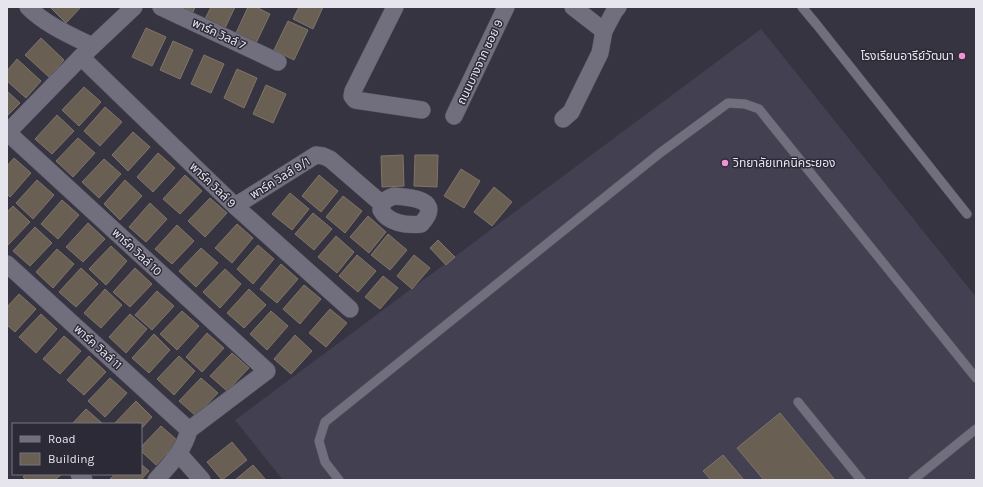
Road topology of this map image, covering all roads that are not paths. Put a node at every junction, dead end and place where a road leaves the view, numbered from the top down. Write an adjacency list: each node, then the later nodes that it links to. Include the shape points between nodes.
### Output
1 (28, 7): 10 (street, พาร์ค วิลล์ 9)
2 (161, 7): 11 (street, พาร์ค วิลล์ 7)
3 (395, 7): 12 (street, via 352,96 355,100)
4 (506, 7): 13 (street, ถนนบางจาก ซอย 9)
5 (573, 7): 9 (street)
6 (618, 7): 9 (street)
7 (802, 7): 18 (lane)
8 (126, 10): 10 (street)
9 (604, 31): 14 (street, via 600,53 571,112)
10 (86, 52): 15 (street); 17 (street, พาร์ค วิลล์ 9)
11 (278, 62)
12 (422, 110)
13 (454, 116)
14 (563, 119)
15 (7, 133): 24 (street, พาร์ค วิลล์ 10, via 267,371)
16 (382, 204): 17 (street, พาร์ค วิลล์ 9/1, via 330,159 316,155)
17 (235, 206): 20 (street, พาร์ค วิลล์ 9)
18 (967, 214)
19 (7, 264): 24 (street, พาร์ค วิลล์ 11)
20 (350, 309)
21 (976, 378): 28 (lane, via 759,109 745,104 728,103 660,153 325,422 319,441 325,462)
22 (798, 402): 29 (lane)
23 (976, 429): 30 (lane)
24 (189, 430): 25 (street)
25 (179, 454): 26 (street); 27 (street)
26 (156, 480)
27 (202, 480)
28 (339, 480)
29 (861, 480)
30 (913, 480)

